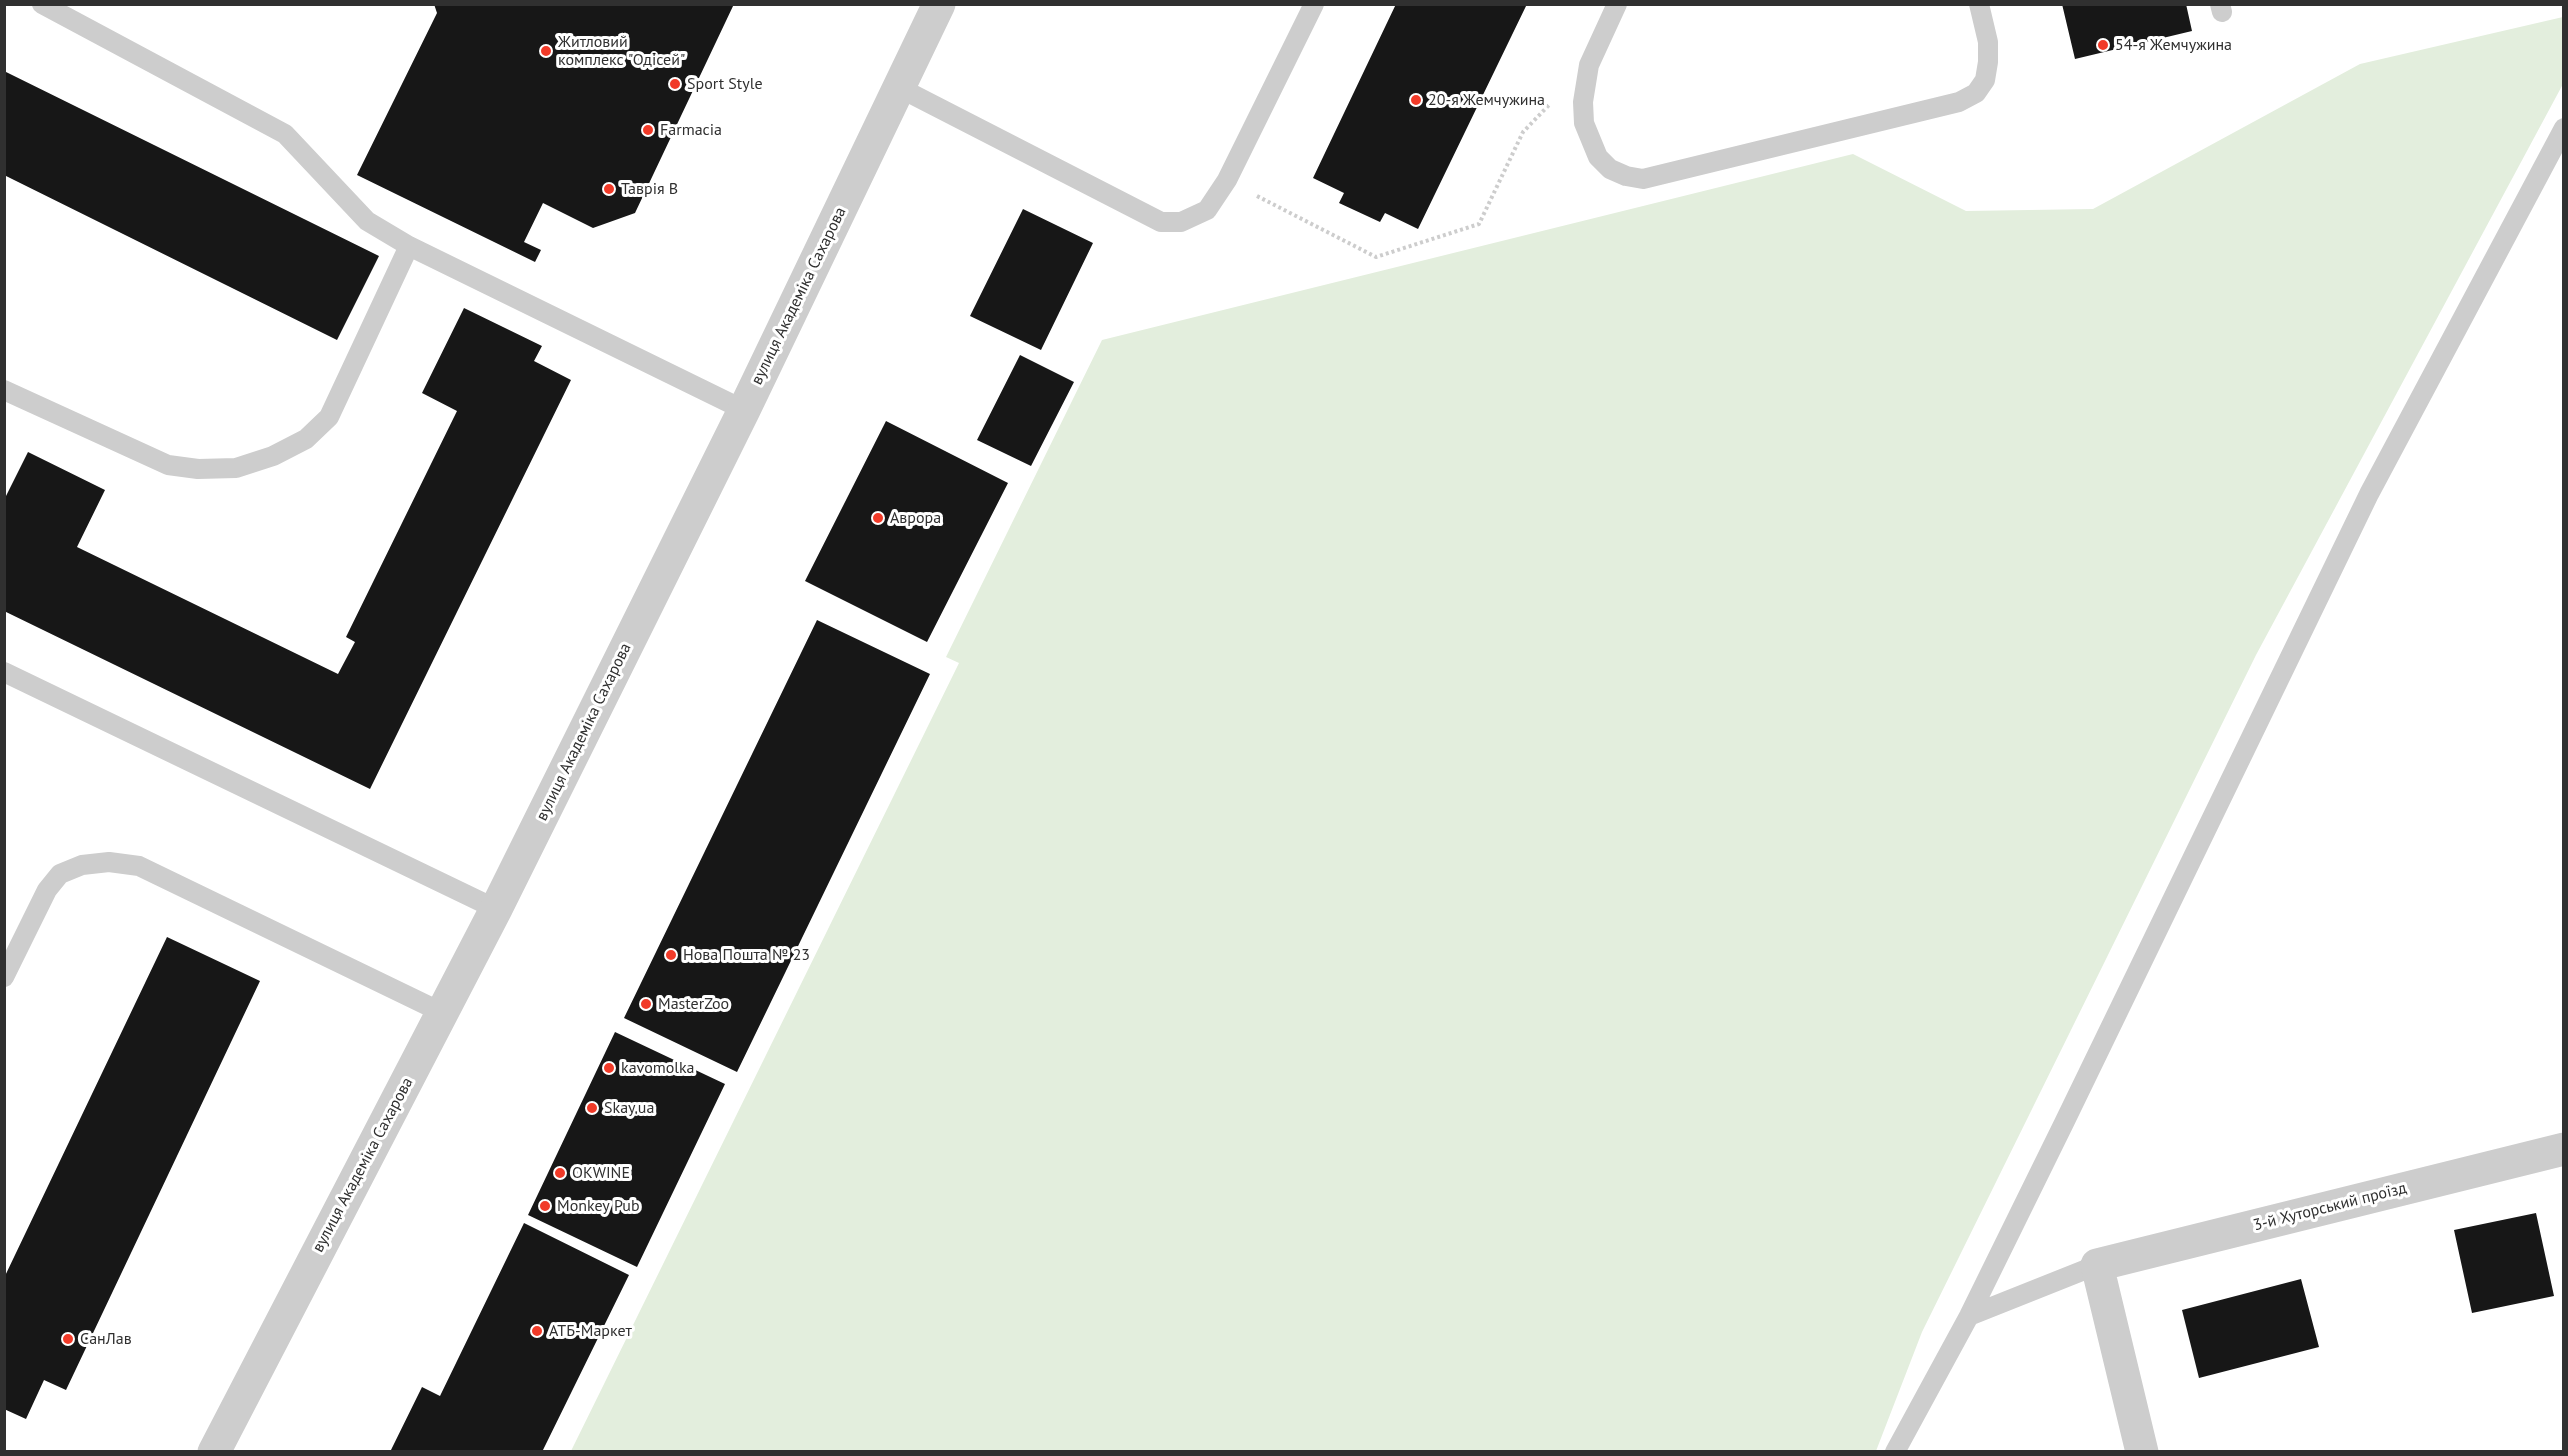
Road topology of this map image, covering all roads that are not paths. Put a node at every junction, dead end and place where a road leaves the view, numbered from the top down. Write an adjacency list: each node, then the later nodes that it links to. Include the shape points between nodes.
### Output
1 (42, 4): 8 (lane, via 285,134 367,221)
2 (939, 4): 6 (street, вулиця Академіка Сахарова)
3 (1314, 4): 6 (lane, via 1227,180 1207,210 1181,222 1161,222)
4 (1617, 4): 5 (lane, via 1589,64 1584,123 1598,158 1610,169 1643,179 1959,102 1976,93 1985,80 1988,42)
5 (1979, 4)
6 (900, 88): 10 (street, вулиця Академіка Сахарова)
7 (2564, 128): 17 (lane, via 2369,494)
8 (409, 246): 9 (lane, via 329,417 306,439 273,456 236,468 198,470 168,465); 10 (lane)
9 (4, 390)
10 (744, 410): 12 (street, вулиця Академіка Сахарова)
11 (4, 672): 12 (lane)
12 (496, 909): 14 (street, вулиця Академіка Сахарова)
13 (4, 977): 14 (lane, via 47,890 60,874 82,865 109,862 140,866)
14 (443, 1013): 18 (street, вулиця Академіка Сахарова)
15 (2564, 1149): 16 (street, 3-й Хуторський проїзд)
16 (2097, 1265): 17 (lane); 20 (street)
17 (1969, 1316): 19 (lane)
18 (214, 1452)
19 (1895, 1452)
20 (2142, 1452)

